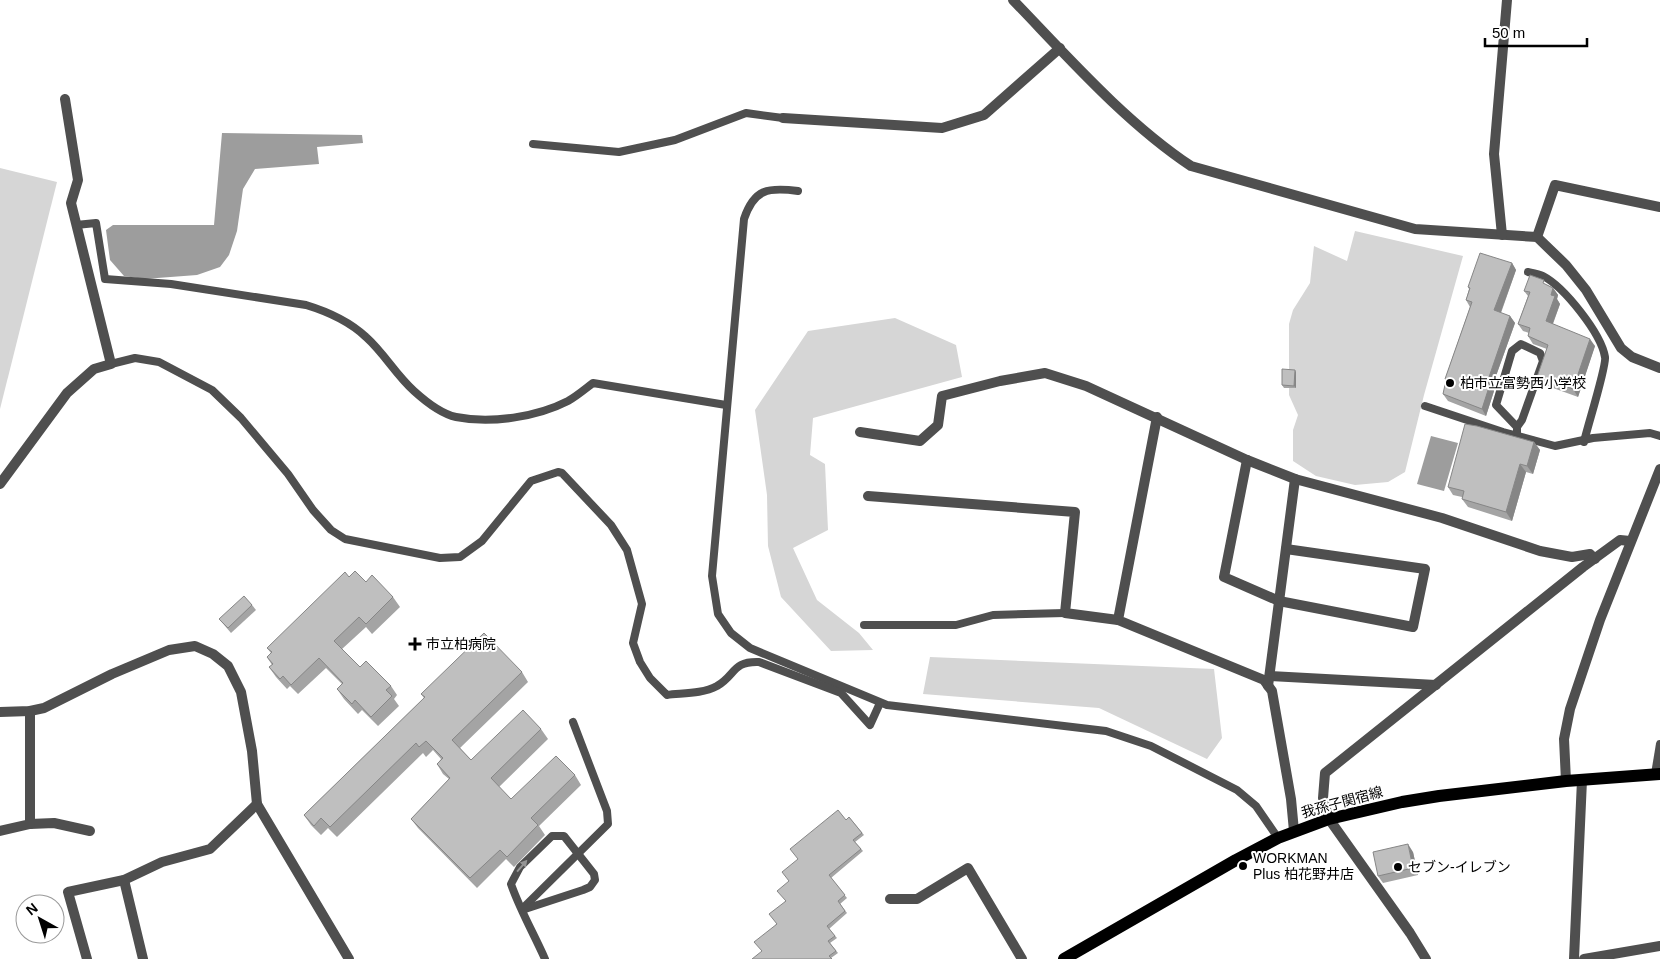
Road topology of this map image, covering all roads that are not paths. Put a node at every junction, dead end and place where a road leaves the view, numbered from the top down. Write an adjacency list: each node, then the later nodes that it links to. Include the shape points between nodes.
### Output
1 (1013, 0): 3 (street)
2 (1507, 0): 10 (street, via 1494,154)
3 (1060, 48): 5 (street, via 984,115 942,128); 10 (street, via 1134,120 1191,166 1415,229)
4 (65, 99): 9 (street, via 78,180 71,203)
5 (783, 118): 6 (lane, via 746,113 675,140 619,152)
6 (533, 144)
7 (798, 191): 15 (lane, via 772,189 759,194 749,204 744,219)
8 (1660, 207): 11 (street, via 1555,185)
9 (76, 225): 13 (street); 15 (lane, via 96,222 105,279 171,284 306,304 348,322 367,338 413,391 454,416 478,419 534,413 568,401 593,384)
10 (1502, 235): 11 (street)
11 (1536, 237): 14 (street, via 1566,265 1586,290 1621,348 1632,357)
12 (1528, 272): 22 (lane, via 1544,276 1561,290 1586,320 1606,358)
13 (111, 364): 26 (street, via 94,369 67,394); 37 (lane, via 135,358 159,362 212,390 241,418 313,510 331,530 345,539 440,558 460,558 482,541 531,481 562,473 611,525 627,550 642,604 633,643 650,678 667,694 702,692 718,686 745,662 759,662 841,693 870,725)
14 (1660, 368)
15 (726, 405): 37 (lane, via 712,576 718,614 731,632 750,648)
16 (1425, 406): 20 (lane)
17 (1157, 417): 19 (street, via 1086,386 1046,373 942,396 938,424 920,441); 23 (street); 33 (street)
18 (1516, 427): 18 (lane, via 1496,405 1512,351 1521,344 1540,353 1543,361 1522,420); 20 (lane)
19 (860, 432)
20 (1517, 436): 22 (lane, via 1555,446)
21 (1660, 436): 22 (lane, via 1650,433 1592,438)
22 (1584, 442)
23 (1247, 460): 25 (street); 31 (street, via 1224,577)
24 (1660, 469): 28 (street)
25 (1295, 479): 29 (street); 30 (street, via 1442,518 1540,551 1572,557 1590,554)
26 (0, 484)
27 (868, 496): 32 (street, via 1075,512)
28 (1630, 541): 30 (street, via 1620,540); 44 (street, via 1570,709 1564,739)
29 (1286, 549): 31 (street); 31 (street, via 1425,569 1413,627)
30 (1595, 559): 36 (street)
31 (1279, 602): 35 (street)
32 (1066, 613): 33 (street); 34 (lane, via 993,615 956,625)
33 (1118, 620): 35 (street)
34 (864, 624)
35 (1269, 681): 36 (street); 50 (street)
36 (1436, 684): 46 (street, via 1325,773 1323,798)
37 (880, 703): 51 (lane, via 1106,731 1151,746 1237,790 1256,806)
38 (30, 711): 39 (street); 45 (street, via 44,708 169,650 194,646 213,654 228,666 241,692 252,751); 47 (street)
39 (0, 712)
40 (573, 722): 52 (lane, via 607,811 608,824)
41 (1660, 744): 42 (lane)
42 (1657, 774): 43 (main road, 我孫子関宿線)
43 (1582, 780): 44 (main road, 我孫子関宿線); 65 (street)
44 (1566, 781): 46 (main road, 我孫子関宿線, via 1402,802)
45 (257, 804): 53 (street, via 210,849 162,862); 60 (street)
46 (1329, 819): 50 (main road, 我孫子関宿線); 64 (street)
47 (30, 824): 48 (street, via 54,823); 49 (street)
48 (90, 830)
49 (0, 831)
50 (1294, 832): 51 (main road, 我孫子関宿線)
51 (1278, 838): 63 (main road, 我孫子関宿線)
52 (578, 854): 55 (lane); 55 (lane, via 594,874 595,880 590,887); 55 (lane, one-way to 52, via 511,884 520,867 558,834 564,836)
53 (124, 880): 58 (street, via 68,892); 59 (street)
54 (890, 899): 62 (street, via 917,900 968,868)
55 (522, 910): 61 (lane)
56 (1660, 946): 57 (street)
57 (1629, 955): 66 (street)
58 (86, 959)
59 (143, 959)
60 (349, 959)
61 (545, 959)
62 (1022, 959)
63 (1064, 959)
64 (1426, 959)
65 (1574, 959)
66 (1584, 959)

